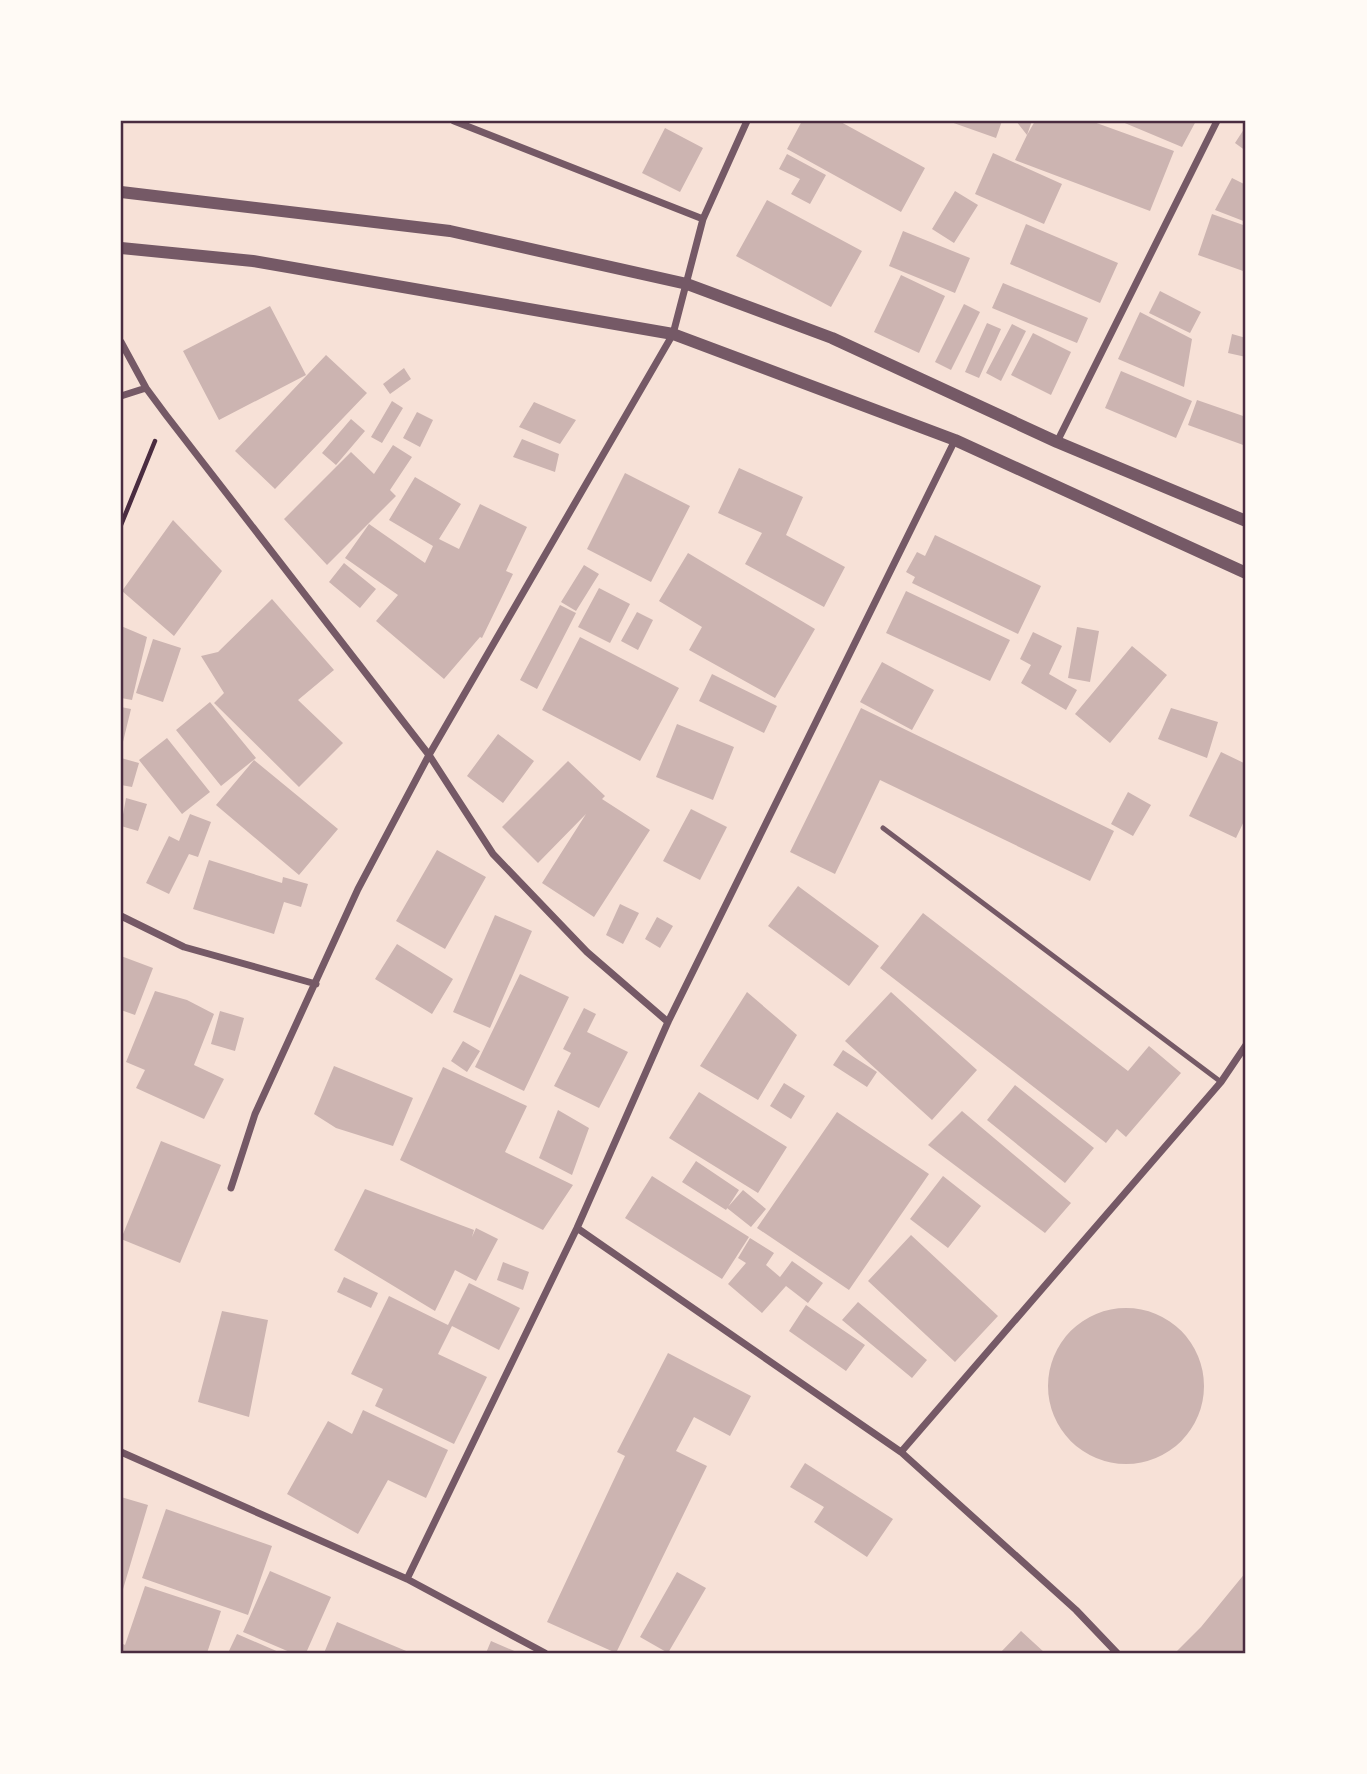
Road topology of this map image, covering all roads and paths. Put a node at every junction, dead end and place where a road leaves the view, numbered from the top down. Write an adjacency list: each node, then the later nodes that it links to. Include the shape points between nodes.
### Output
1 (454, 121): 5 (street)
2 (747, 121): 5 (street)
3 (1217, 121): 14 (street)
4 (121, 192): 7 (street, via 450,231)
5 (703, 219): 7 (street)
6 (121, 248): 8 (street, via 253,261)
7 (687, 284): 8 (street); 14 (street, via 832,338)
8 (673, 334): 13 (street); 18 (street)
9 (121, 342): 10 (street)
10 (146, 388): 11 (street); 12 (street)
11 (121, 396)
12 (166, 415): 16 (path); 18 (street)
13 (955, 440): 17 (street); 22 (street)
14 (1056, 442): 15 (street)
15 (1246, 521)
16 (121, 524)
17 (1246, 573)
18 (429, 755): 21 (street, via 358,889); 22 (street, via 493,854 587,952)
19 (883, 828): 24 (lane)
20 (121, 916): 21 (street, via 184,947)
21 (316, 984): 25 (street, via 255,1114)
22 (668, 1021): 26 (street)
23 (1246, 1045): 24 (street)
24 (1221, 1082): 28 (street)
25 (231, 1188)
26 (577, 1228): 28 (street); 29 (street)
27 (121, 1452): 29 (street)
28 (901, 1452): 31 (street, via 1076,1610)
29 (407, 1579): 30 (street)
30 (545, 1653)
31 (1117, 1653)

